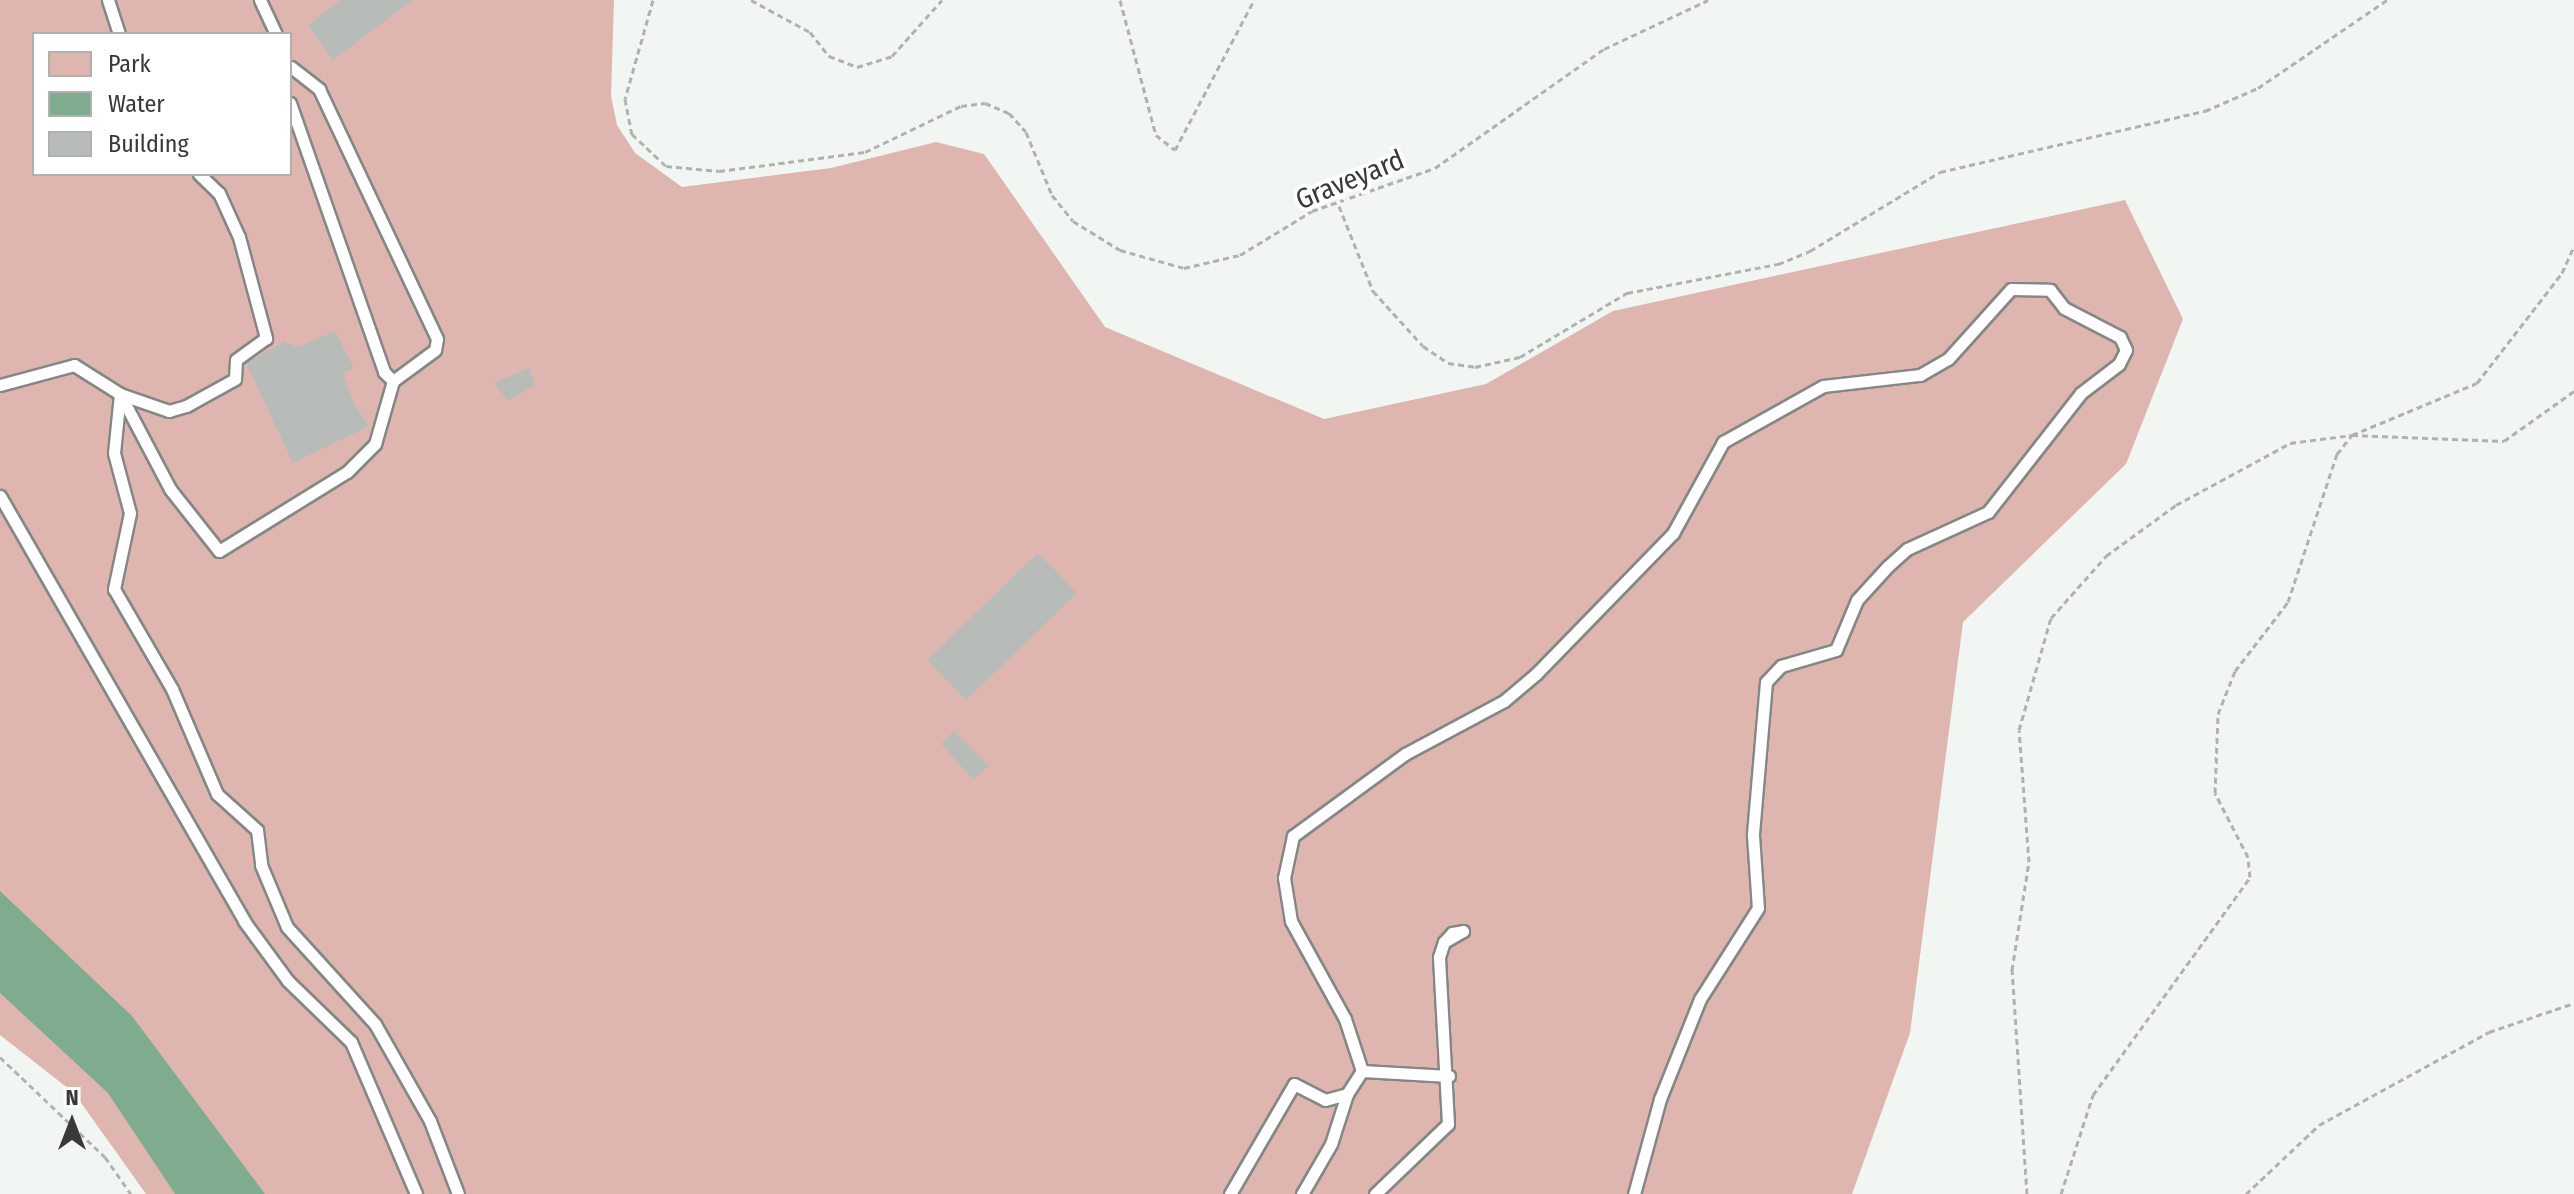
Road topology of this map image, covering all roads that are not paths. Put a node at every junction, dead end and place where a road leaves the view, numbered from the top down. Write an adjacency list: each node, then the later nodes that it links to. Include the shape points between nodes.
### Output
1 (108, 0): 3 (lane)
2 (260, 0): 4 (lane)
3 (118, 32)
4 (275, 32)
5 (292, 68): 8 (lane, via 319,89 437,339 435,350)
6 (292, 109): 8 (lane, via 384,372)
7 (201, 176): 10 (lane, via 219,193 239,237 266,338 236,360 235,379 186,406 169,411)
8 (393, 381): 10 (lane, via 375,444 356,463 219,551 170,489)
9 (0, 385): 10 (lane, via 74,365)
10 (120, 394): 17 (lane, via 114,453 130,513 114,576 118,601 172,689 217,794 257,830 261,865 287,927 375,1024 430,1121)
11 (0, 496): 16 (lane, via 244,921 288,981 351,1042)
12 (1444, 942): 14 (lane, via 1441,1005 1451,1014 1444,1020)
13 (1362, 1071): 14 (lane); 15 (lane); 21 (lane, via 1345,1019 1291,921 1284,878 1293,836 1405,754 1504,701 1537,673 1673,533 1723,442 1823,386 1928,372 1954,353 1999,297 2040,284 2064,308 2113,331 2126,350 2062,415 1999,503 1971,524 1907,549 1857,600 1836,650 1781,666 1766,682 1753,820 1758,908 1700,999 1656,1110)
14 (1449, 1076): 20 (lane, via 1445,1131)
15 (1347, 1094): 18 (lane, via 1325,1100 1306,1087 1286,1088); 19 (lane, via 1331,1144)
16 (416, 1194)
17 (458, 1194)
18 (1230, 1194)
19 (1302, 1194)
20 (1375, 1194)
21 (1634, 1194)

